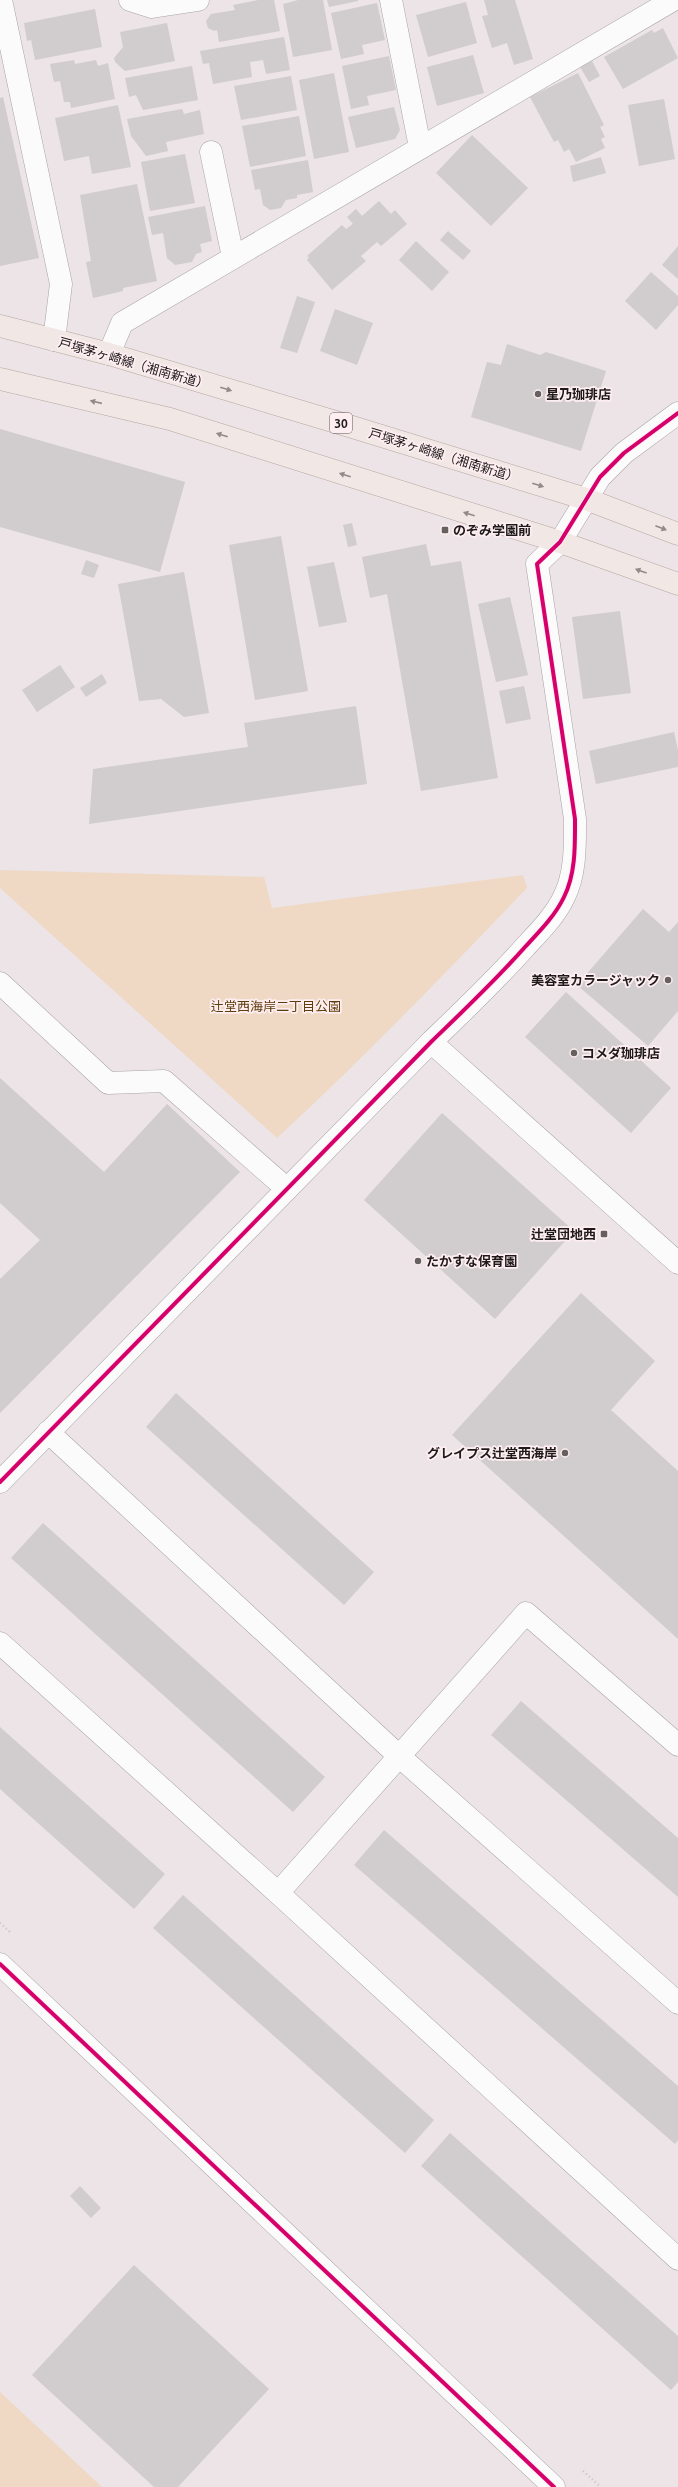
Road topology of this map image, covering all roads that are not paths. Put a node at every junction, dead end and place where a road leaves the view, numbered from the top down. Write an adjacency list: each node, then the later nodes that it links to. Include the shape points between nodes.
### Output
1 (1, 0): 10 (street, via 61,284)
2 (130, 0): 3 (street, via 152,7)
3 (198, 0)
4 (391, 0): 6 (street)
5 (673, 0): 6 (street)
6 (420, 147): 8 (street)
7 (211, 152): 8 (street)
8 (233, 258): 11 (street, via 122,323)
9 (0, 326): 10 (main road, 戸塚茅ヶ崎線（湘南新道） / 30)
10 (54, 340): 11 (main road, 戸塚茅ヶ崎線（湘南新道） / 30)
11 (109, 354): 14 (main road, 戸塚茅ヶ崎線（湘南新道） / 30, one-way to 14)
12 (0, 379): 16 (main road, one-way to 12, via 170,419)
13 (678, 412): 14 (street, via 624,454 600,477)
14 (586, 500): 15 (main road, 戸塚茅ヶ崎線（湘南新道） / 30, one-way to 15); 16 (street)
15 (678, 534)
16 (560, 542): 17 (main road, one-way to 16); 19 (street, via 537,564 575,819 575,852 570,878 565,896 552,917 503,972)
17 (678, 584)
18 (0, 983): 20 (street, via 108,1083 164,1081)
19 (431, 1042): 20 (street); 21 (street)
20 (287, 1189): 22 (street)
21 (678, 1263)
22 (48, 1432): 23 (street); 26 (street)
23 (0, 1482)
24 (0, 1643): 27 (street)
25 (678, 1745): 26 (street, via 526,1613)
26 (399, 1756): 27 (street); 29 (street)
27 (278, 1893): 30 (street)
28 (0, 1964): 31 (street)
29 (678, 2003)
30 (678, 2259)
31 (554, 2487)

